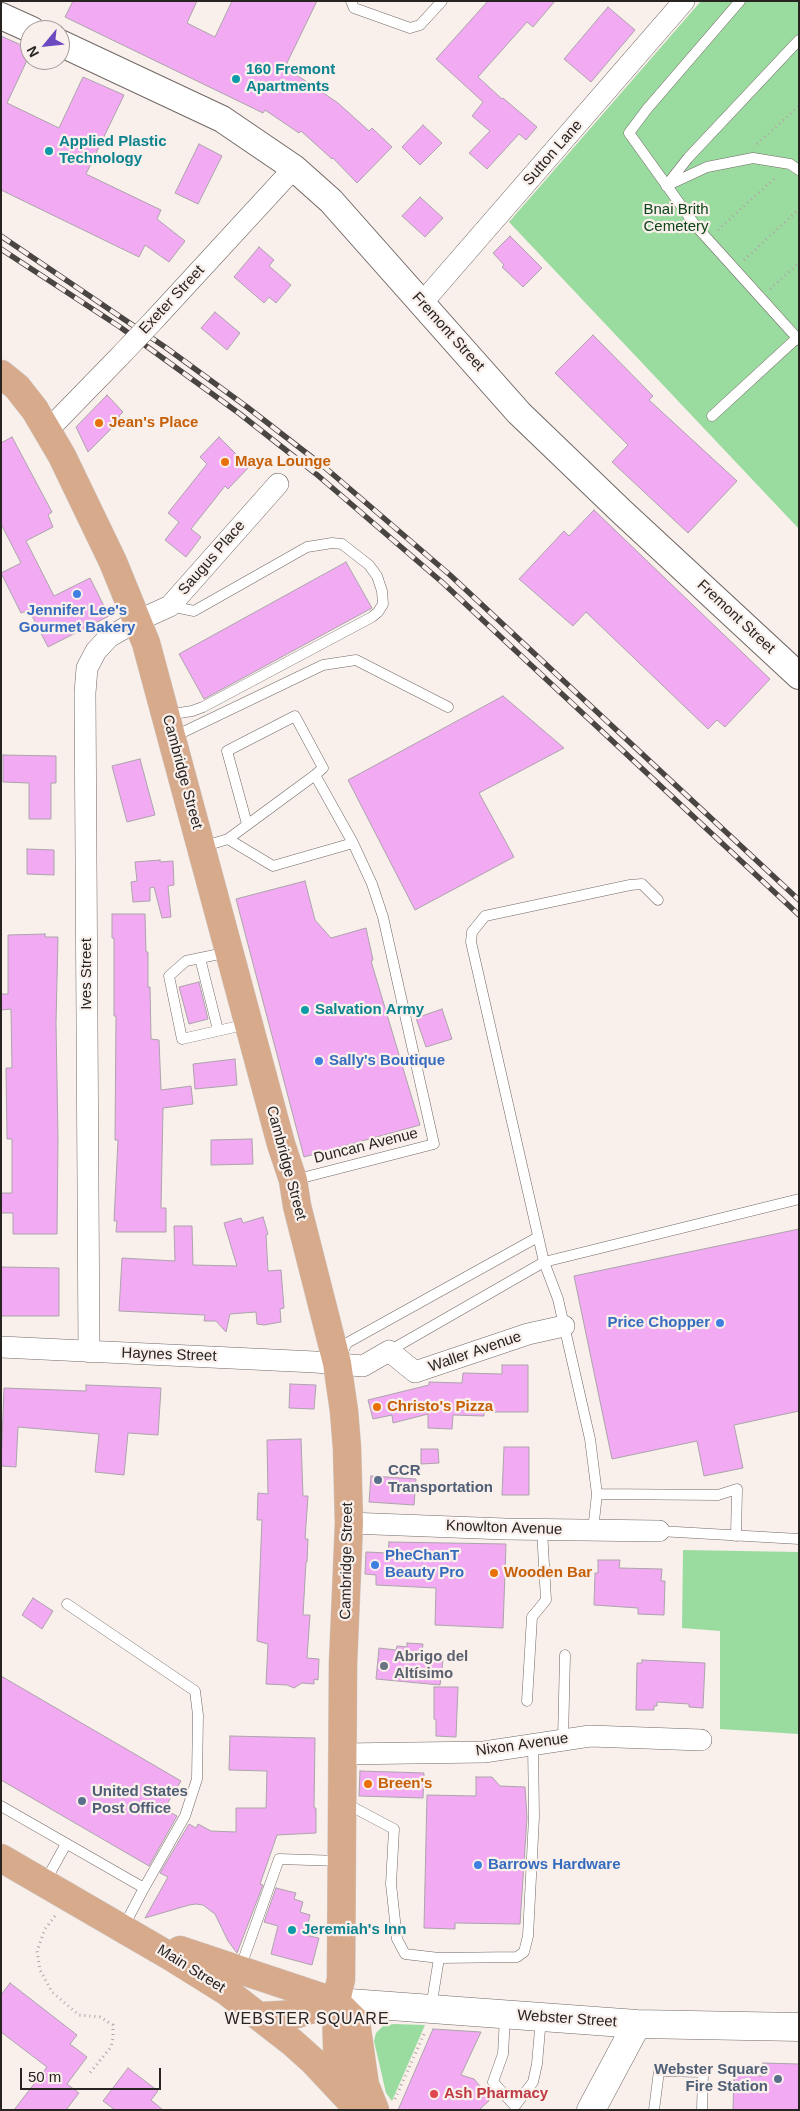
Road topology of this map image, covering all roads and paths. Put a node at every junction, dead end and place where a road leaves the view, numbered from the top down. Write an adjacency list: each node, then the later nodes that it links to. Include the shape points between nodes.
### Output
1 (351, 1): 2 (lane, via 354,8 410,28 420,24)
2 (442, 1)
3 (684, 1): 19 (street, Sutton Lane)
4 (740, 1): 13 (lane, via 629,133)
5 (1, 16): 6 (street)
6 (20, 25)
7 (799, 40): 13 (lane, via 688,158)
8 (70, 48): 12 (street, Fremont Street, via 222,119)
9 (799, 106): 10 (path)
10 (738, 161): 11 (lane, via 753,158); 13 (lane, via 707,167)
11 (794, 167): 15 (path)
12 (294, 168): 19 (street, Fremont Street, via 332,201); 23 (street, Exeter Street, bridge)
13 (666, 186): 15 (lane)
14 (799, 209): 17 (path)
15 (707, 239): 17 (lane)
16 (799, 262): 18 (path)
17 (734, 268): 18 (lane)
18 (760, 298): 20 (lane)
19 (422, 303): 27 (street, Fremont Street, via 519,413)
20 (798, 339): 22 (lane)
21 (1, 374): 23 (main road, Cambridge Street, via 17,387)
22 (712, 416)
23 (48, 430): 26 (main road, Cambridge Street, via 113,562)
24 (278, 484): 25 (street, Saugus Place)
25 (170, 606): 26 (street, Saugus Place); 29 (lane, via 194,611 307,547 332,542 342,544 369,565 377,576 383,604 372,617)
26 (137, 621): 29 (main road, Cambridge Street); 47 (street, Ives Street, via 109,637 96,651 87,668 85,693)
27 (797, 674)
28 (448, 707): 29 (lane, via 356,660 322,665)
29 (169, 726): 34 (main road, Cambridge Street)
30 (315, 775): 31 (lane); 31 (lane, via 323,768 295,716 227,751); 33 (lane)
31 (247, 824): 32 (lane)
32 (228, 839): 33 (lane, via 273,866); 34 (lane)
33 (353, 843): 40 (lane, Duncan Avenue, via 383,918 434,1144)
34 (202, 847): 36 (main road, Cambridge Street)
35 (658, 900): 42 (lane, via 642,884 630,885 485,916 472,932 471,942)
36 (229, 952): 37 (lane); 38 (main road, Cambridge Street)
37 (200, 958): 39 (lane); 39 (lane, via 186,961 169,976 182,1039)
38 (248, 1024): 39 (lane); 40 (main road, Cambridge Street)
39 (218, 1030)
40 (293, 1180): 48 (main road, Cambridge Street)
41 (799, 1199): 43 (lane)
42 (538, 1237): 43 (lane); 48 (lane, via 347,1343)
43 (544, 1262): 44 (lane); 46 (lane)
44 (564, 1326): 46 (street, Waller Avenue, via 528,1334 415,1372); 49 (lane, via 590,1439)
45 (1, 1347): 47 (street, Haynes Street)
46 (389, 1351): 48 (street, via 363,1366)
47 (89, 1352): 48 (street, Haynes Street)
48 (337, 1364): 50 (main road, Cambridge Street, via 348,1448)
49 (597, 1494): 52 (lane); 54 (lane, via 718,1495 737,1489)
50 (349, 1523): 51 (street, Knowlton Avenue); 62 (main road, Cambridge Street)
51 (542, 1530): 52 (street, Knowlton Avenue); 58 (lane, via 546,1600 532,1617)
52 (593, 1530): 53 (street, Knowlton Avenue)
53 (659, 1531): 54 (lane)
54 (736, 1536): 55 (lane)
55 (799, 1539)
56 (67, 1604): 69 (lane, via 195,1691 197,1780 184,1816)
57 (565, 1654): 59 (lane)
58 (527, 1701)
59 (563, 1740): 60 (street, Nixon Avenue, via 590,1736); 61 (street, Nixon Avenue)
60 (701, 1740)
61 (533, 1743): 62 (street, Nixon Avenue, via 484,1752); 72 (lane, via 534,1817 528,1936 524,1952 517,1957)
62 (342, 1754): 63 (main road, Cambridge Street)
63 (342, 1802): 67 (main road, Cambridge Street); 72 (lane, via 394,1830 391,1884 397,1939 405,1954)
64 (1, 1806): 65 (lane)
65 (66, 1844): 68 (lane); 69 (lane)
66 (1, 1858): 68 (main road, Main Street)
67 (341, 1861): 73 (lane, via 279,1859); 74 (main road, Cambridge Street, via 341,1979)
68 (44, 1883): 71 (main road, Main Street)
69 (144, 1888): 71 (lane)
70 (54, 1916): 81 (path, via 37,1951 40,1970 52,1992 79,2015 100,2017 113,2025 111,2046)
71 (127, 1930): 73 (main road, Webster Street); 76 (main road, Main Street)
72 (439, 1958): 78 (lane)
73 (240, 1970): 74 (main road, Webster Street)
74 (336, 2002): 76 (main road, Webster Street, via 297,2014); 78 (main road, Webster Street); 82 (main road, Cambridge Street); 82 (main road, via 356,2022 365,2085)
75 (506, 2014): 77 (main road, Webster Street); 77 (lane, via 503,2054 493,2082 516,2106 533,2082); 78 (main road, Webster Street)
76 (261, 2016): 82 (main road, Main Street)
77 (541, 2017): 79 (main road, Webster Street)
78 (428, 2020): 82 (path)
79 (637, 2024): 80 (main road, Webster Street); 83 (main road)
80 (799, 2027)
81 (90, 2074)
82 (360, 2103)
83 (591, 2110)
84 (654, 2110): 85 (lane, via 659,2071 703,2072)
85 (702, 2110)

